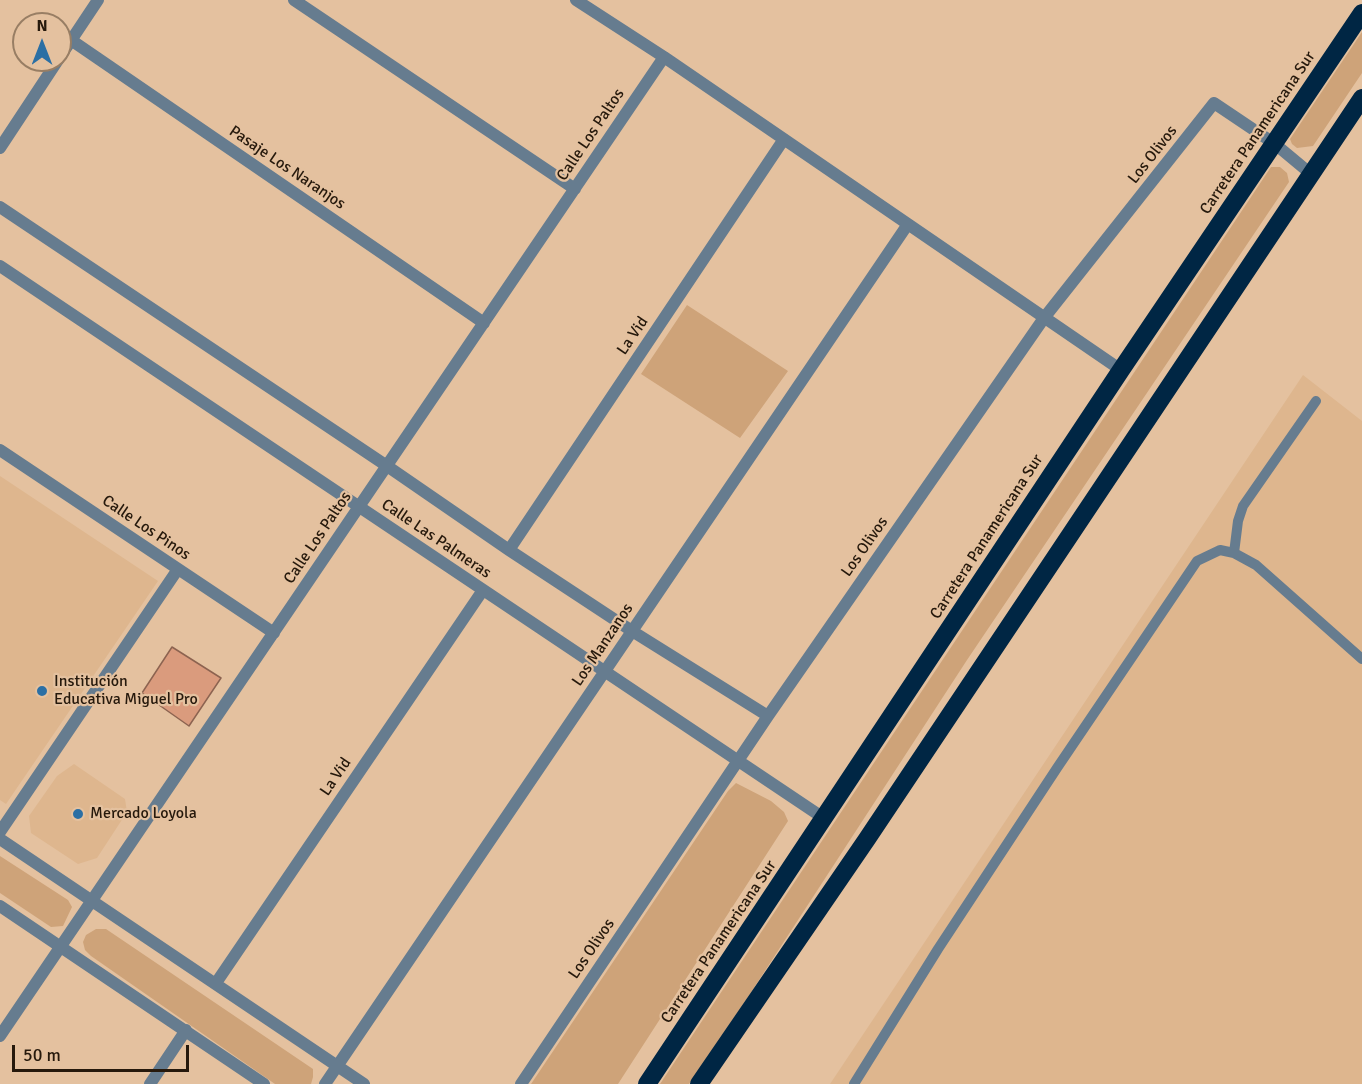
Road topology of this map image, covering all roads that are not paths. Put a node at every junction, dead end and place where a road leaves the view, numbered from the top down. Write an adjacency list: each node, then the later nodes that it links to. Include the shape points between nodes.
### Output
1 (98, 0): 5 (street)
2 (294, 0): 14 (street)
3 (576, 0): 7 (street)
4 (1362, 13): 11 (highway, Carretera Panamericana Sur)
5 (72, 39)
6 (72, 41): 19 (street, Pasaje Los Naranjos)
7 (664, 57): 10 (street); 14 (street, Calle Los Paltos)
8 (50, 72): 12 (street)
9 (1362, 98): 13 (highway)
10 (784, 139): 16 (street); 25 (street, La Vid)
11 (1275, 144): 13 (street); 18 (street, Los Olivos, via 1214,103); 20 (highway, Carretera Panamericana Sur)
12 (0, 148)
13 (1311, 174): 51 (highway)
14 (575, 189): 19 (street, Calle Los Paltos)
15 (0, 207): 23 (street)
16 (908, 224): 18 (street); 29 (street, Los Manzanos)
17 (0, 266): 24 (street, Calle Las Palmeras)
18 (1044, 318): 20 (street); 33 (street, Los Olivos)
19 (484, 323): 23 (street, Calle Los Paltos)
20 (1121, 370): 35 (highway, Carretera Panamericana Sur)
21 (1316, 401): 26 (lane, via 1243,506)
22 (0, 450): 27 (street, Calle Los Pinos)
23 (387, 466): 24 (street, Calle Los Paltos); 25 (street)
24 (359, 507): 28 (street, Calle Las Palmeras); 30 (street, Calle Los Paltos)
25 (509, 550): 29 (street)
26 (1234, 553): 31 (lane, via 1256,565); 52 (lane, via 1220,550 1197,561 978,889)
27 (178, 569): 30 (street, Calle Los Pinos); 36 (street)
28 (483, 590): 32 (street, Calle Las Palmeras); 41 (street, La Vid)
29 (632, 632): 32 (street, Los Manzanos); 33 (street)
30 (274, 633): 38 (street, Calle Los Paltos)
31 (1362, 659)
32 (605, 672): 34 (street, Calle Las Palmeras); 44 (street, Los Manzanos)
33 (768, 716): 34 (street, Los Olivos)
34 (740, 760): 35 (street, Calle Las Palmeras); 49 (street, Los Olivos)
35 (825, 819): 50 (highway, Carretera Panamericana Sur)
36 (0, 832)
37 (0, 839): 38 (street)
38 (92, 901): 40 (street, Calle Los Paltos); 41 (street)
39 (0, 906): 40 (street)
40 (61, 947): 42 (street); 43 (street, Calle Los Paltos)
41 (216, 983): 44 (street)
42 (186, 1030): 45 (street); 46 (street)
43 (0, 1036)
44 (337, 1066): 47 (street, Los Manzanos); 48 (street)
45 (150, 1084)
46 (264, 1084)
47 (325, 1084)
48 (364, 1084)
49 (521, 1084)
50 (647, 1084)
51 (699, 1084)
52 (854, 1084)

